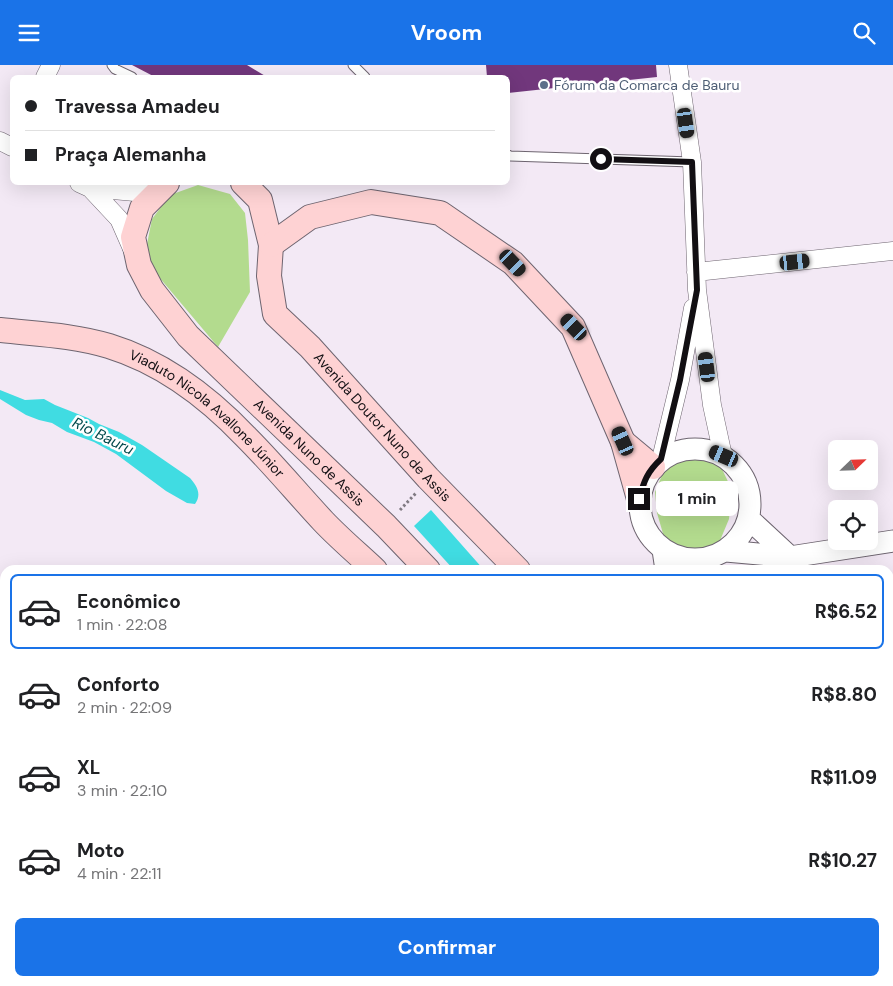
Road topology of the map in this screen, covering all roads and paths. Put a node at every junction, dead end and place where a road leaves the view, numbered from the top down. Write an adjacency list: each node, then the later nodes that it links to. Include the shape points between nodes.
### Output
1 (112, 65): 4 (lane)
2 (353, 65): 5 (lane)
3 (678, 65): 7 (street)
4 (128, 75)
5 (363, 75)
6 (510, 156): 7 (lane)
7 (692, 162): 15 (street)
8 (84, 185): 9 (street, via 135,192); 14 (street, via 119,219)
9 (159, 185)
10 (164, 185): 14 (main road, Avenida Nuno de Assis, via 142,208 133,237)
11 (245, 185): 12 (main road, via 260,200)
12 (272, 245): 17 (main road, via 310,217 371,201 440,213 513,263 574,327); 20 (main road, Avenida Doutor Nuno de Assis, via 269,275 274,314 310,347)
13 (893, 251): 15 (street)
14 (139, 265): 23 (main road, Avenida Nuno de Assis, via 152,290 188,336)
15 (696, 281): 18 (street, via 712,405); 19 (street, via 680,380)
16 (0, 330): 28 (main road, Viaduto Nicola Avallone Júnior, via 71,336 109,346 143,359 182,381 245,435 323,521)
17 (623, 441): 19 (main road); 21 (main road)
18 (724, 456): 19 (street, via 708,449 692,448 676,451); 22 (street, via 741,472 750,495)
19 (657, 463): 21 (street, via 644,481)
20 (428, 478): 23 (path); 30 (main road, Avenida Doutor Nuno de Assis)
21 (639, 499): 27 (street, via 641,518)
22 (749, 519): 25 (street); 26 (street, via 740,537)
23 (386, 526): 29 (main road, Avenida Nuno de Assis)
24 (893, 541): 25 (street)
25 (790, 557): 26 (street)
26 (718, 559): 27 (street)
27 (664, 560)
28 (370, 565)
29 (423, 565)
30 (513, 565)

